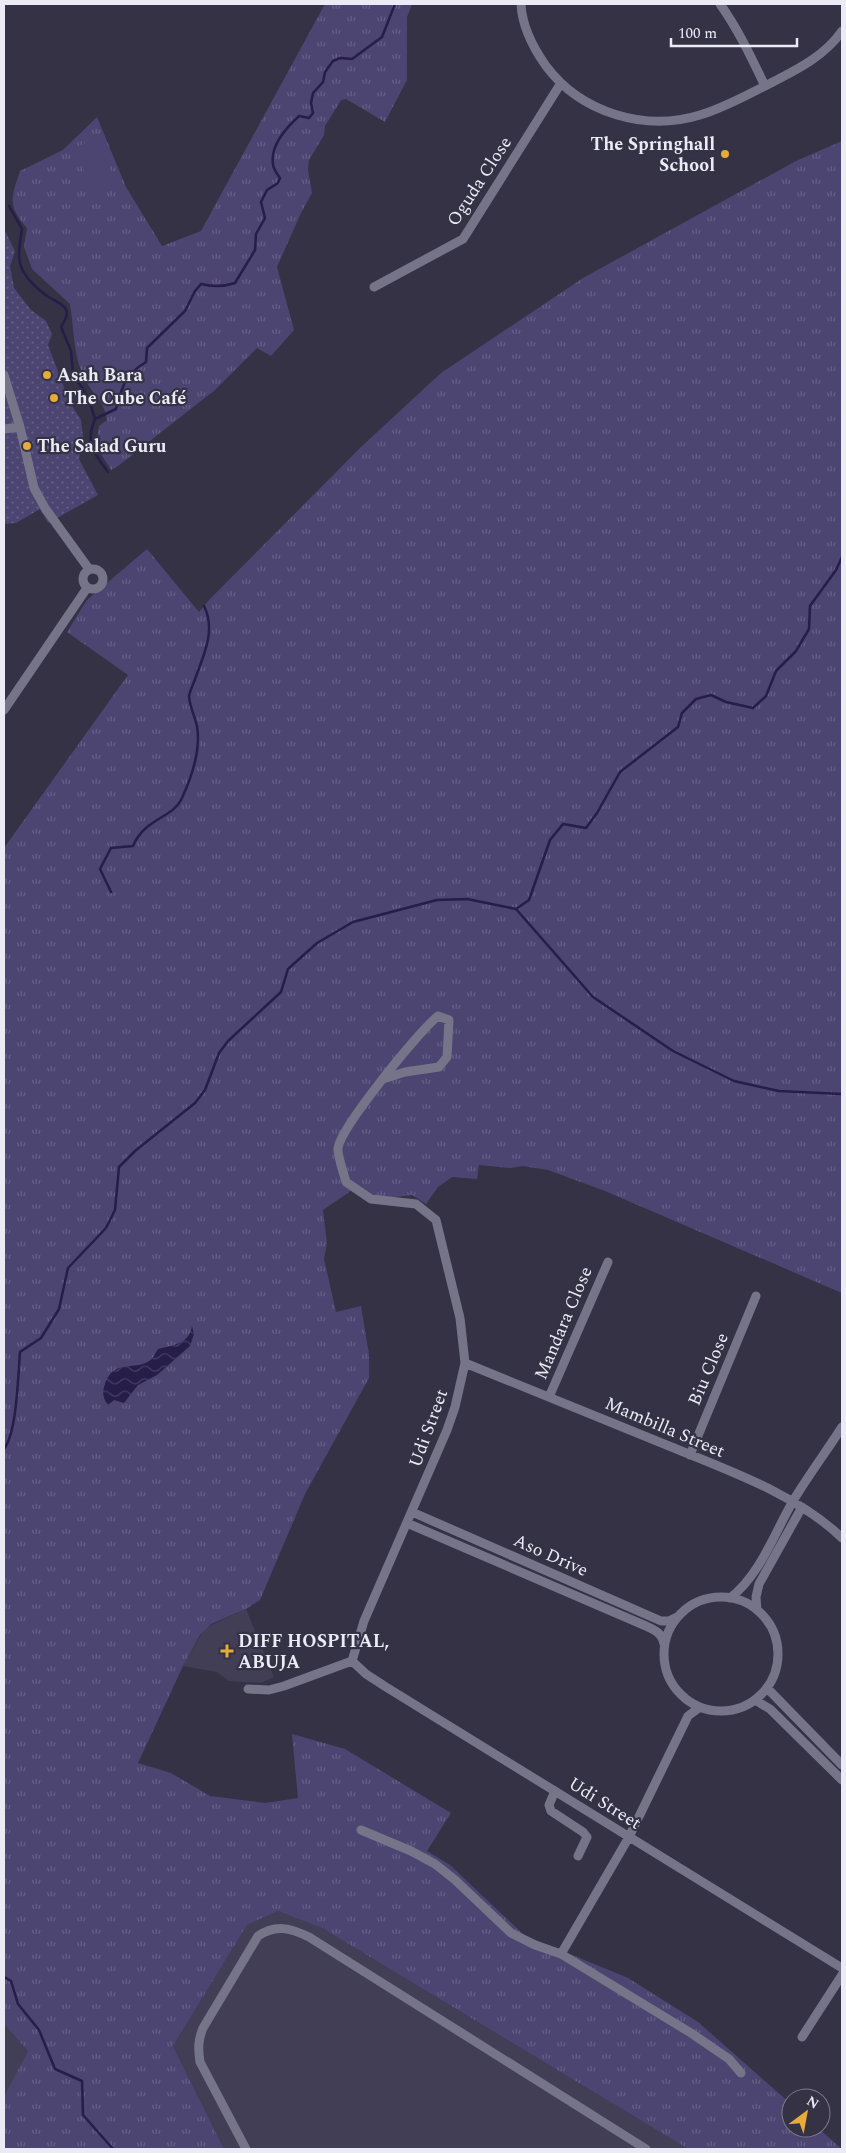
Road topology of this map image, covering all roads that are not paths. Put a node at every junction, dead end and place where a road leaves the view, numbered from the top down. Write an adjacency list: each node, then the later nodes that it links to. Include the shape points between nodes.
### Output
1 (521, 4): 4 (street, via 524,23 535,48)
2 (720, 4): 5 (street)
3 (842, 31): 5 (street, via 812,62)
4 (561, 83): 5 (street, via 589,103 614,115 643,121 672,121 700,116); 6 (street, Oguda Close, via 463,238)
5 (764, 86)
6 (374, 287)
7 (4, 375): 8 (street)
8 (20, 427): 9 (street); 10 (street, via 34,488)
9 (4, 429)
10 (89, 569): 11 (street, via 83,575); 11 (street, via 102,573 103,580 100,586)
11 (87, 588): 12 (street)
12 (4, 710)
13 (383, 1079): 13 (street, via 438,1016 449,1020 447,1057 439,1067); 16 (street, Udi Street, via 348,1128 338,1148 346,1182 371,1198 416,1204 436,1220 460,1318)
14 (608, 1262): 17 (street, Mandara Close)
15 (756, 1296): 19 (street, Biu Close)
16 (465, 1363): 17 (street, Mambilla Street); 22 (street, Udi Street, via 452,1414)
17 (549, 1397): 19 (street, Mambilla Street)
18 (842, 1427): 20 (street)
19 (690, 1455): 20 (street, Mambilla Street)
20 (793, 1502): 21 (street, Mambilla Street); 25 (street, via 750,1578)
21 (802, 1507): 24 (street, Mambilla Street); 26 (street, via 759,1584)
22 (412, 1512): 23 (street, Udi Street); 27 (street, Aso Drive, via 661,1620 670,1621)
23 (407, 1523): 28 (street, Aso Drive, via 657,1631 663,1637); 29 (street, Udi Street, via 364,1622)
24 (842, 1538)
25 (730, 1598): 26 (street); 27 (street, via 707,1599)
26 (757, 1610): 30 (street, via 768,1623 777,1644 776,1667)
27 (678, 1616): 28 (street)
28 (664, 1646): 33 (street, via 670,1680 684,1698)
29 (352, 1661): 31 (street, via 284,1686 269,1690); 36 (street, Udi Street, via 386,1687)
30 (766, 1688): 32 (street); 34 (street)
31 (248, 1689)
32 (754, 1700): 33 (street, via 728,1711); 35 (street, via 770,1709)
33 (700, 1707): 38 (street, via 688,1716)
34 (842, 1766)
35 (842, 1780)
36 (555, 1791): 38 (street, Udi Street); 39 (street, via 549,1805 551,1811 587,1837)
37 (361, 1830): 40 (street, via 434,1864 511,1933)
38 (629, 1836): 40 (street); 41 (street, Udi Street)
39 (578, 1856)
40 (560, 1954): 44 (street, via 691,2033 729,2059)
41 (842, 1968)
42 (842, 1975): 43 (street)
43 (802, 2037)
44 (741, 2073)
45 (246, 2149): 46 (street, via 200,2062 198,2038 258,1936 266,1930 280,1927 309,1937)
46 (646, 2149)

